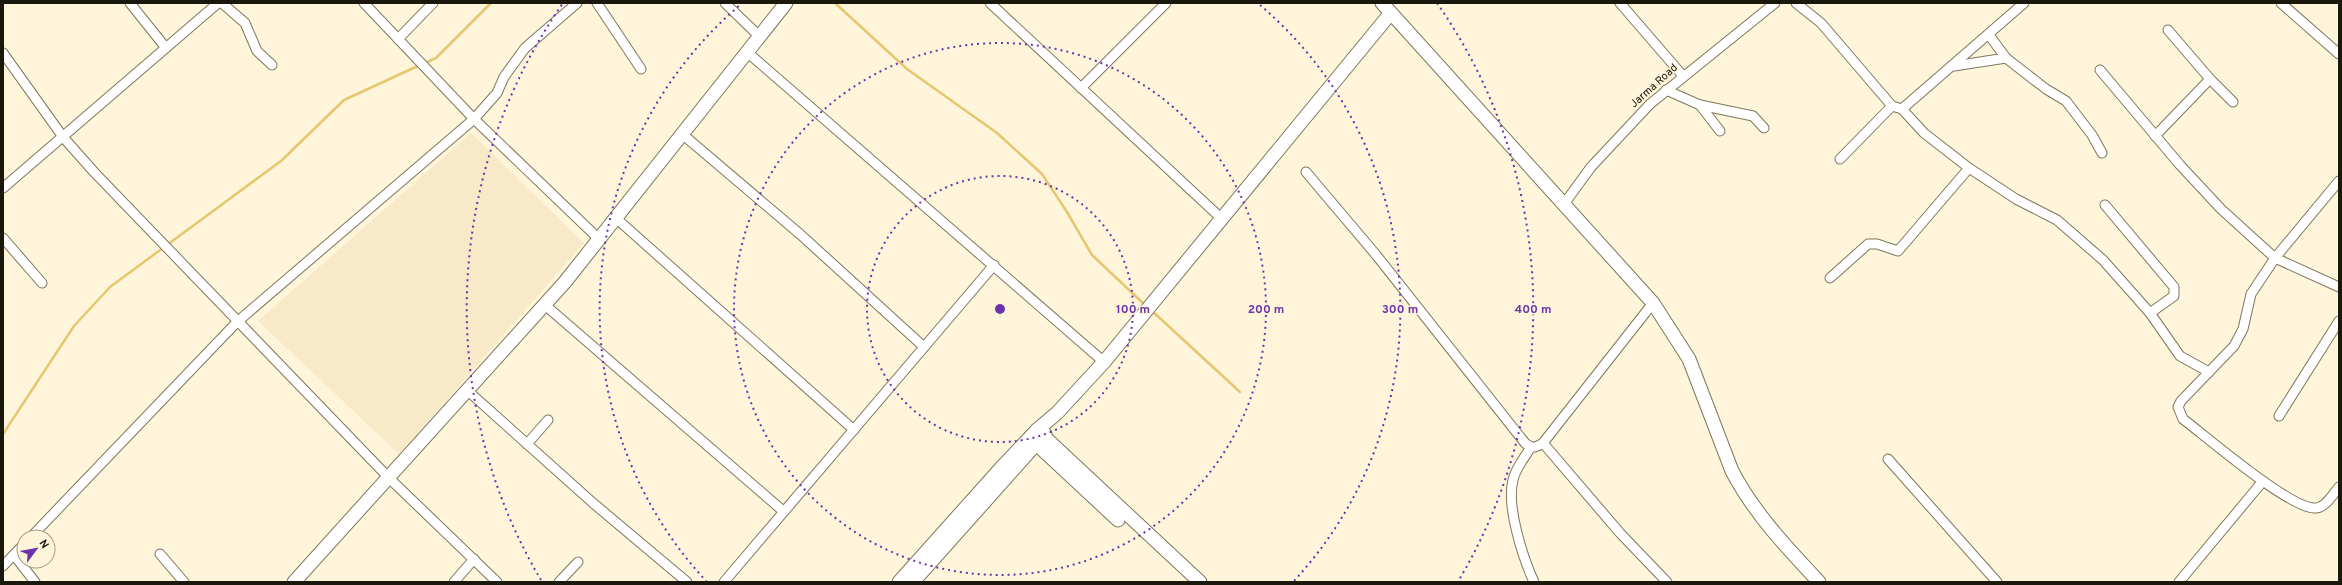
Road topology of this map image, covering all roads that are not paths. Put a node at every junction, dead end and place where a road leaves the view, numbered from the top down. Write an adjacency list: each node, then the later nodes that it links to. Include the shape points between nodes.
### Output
1 (130, 3): 23 (street)
2 (218, 3): 23 (street)
3 (222, 3): 28 (street, via 247,25 257,51)
4 (364, 3): 22 (street)
5 (433, 3): 22 (street)
6 (577, 3): 40 (street, via 525,48 496,93)
7 (597, 3): 30 (street)
8 (725, 3): 21 (street)
9 (786, 3): 21 (street)
10 (990, 3): 34 (street)
11 (1166, 3): 34 (street)
12 (1382, 3): 18 (street)
13 (1620, 3): 32 (street)
14 (1775, 3): 32 (street, Jarma Road)
15 (1796, 3): 38 (street, via 1821,23)
16 (2024, 3): 20 (street)
17 (2281, 3): 26 (street)
18 (1390, 14): 52 (street); 55 (street)
19 (2168, 30): 33 (street)
20 (1989, 35): 27 (street); 29 (street)
21 (759, 36): 24 (street)
22 (398, 39): 40 (street)
23 (166, 48): 45 (street)
24 (747, 52): 43 (street); 59 (street)
25 (3, 53): 45 (street)
26 (2339, 54)
27 (2006, 58): 29 (street); 46 (street, via 2066,101 2092,135)
28 (272, 64)
29 (1954, 66): 39 (street)
30 (641, 69)
31 (2100, 70): 44 (street)
32 (1683, 76): 35 (street, Jarma Road)
33 (2210, 79): 36 (street); 44 (street)
34 (1082, 88): 55 (street)
35 (1666, 90): 37 (street); 52 (street, Jarma Road, via 1628,126 1591,167)
36 (2233, 102)
37 (1700, 105): 41 (street, via 1753,116); 42 (street)
38 (1892, 106): 39 (street); 47 (street)
39 (1902, 109): 48 (street, via 1924,133)
40 (474, 119): 57 (street); 67 (street)
41 (1764, 128)
42 (1720, 131)
43 (681, 133): 54 (street); 68 (street, via 801,235)
44 (2155, 136): 58 (street, via 2221,209)
45 (63, 137): 51 (street); 67 (street)
46 (2102, 153)
47 (1840, 160)
48 (1969, 168): 60 (street, via 1898,251 1877,244 1868,244); 65 (street, via 2016,199 2057,220 2103,260)
49 (1306, 172): 79 (street, via 1377,256 1525,443)
50 (2339, 181): 58 (street)
51 (3, 188)
52 (1564, 204): 63 (street)
53 (2105, 205): 65 (street, via 2174,287 2174,296)
54 (617, 219): 57 (street); 75 (street)
55 (1222, 219): 69 (street)
56 (3, 238): 61 (street)
57 (600, 240): 64 (street)
58 (2274, 258): 62 (street); 70 (street, via 2251,294 2240,338)
59 (994, 265): 68 (street); 69 (street)
60 (1830, 278)
61 (42, 283)
62 (2339, 287)
63 (1653, 303): 77 (street); 107 (street, via 1688,359 1740,487 1778,537)
64 (545, 305): 71 (street); 86 (street)
65 (2150, 313): 70 (street, via 2180,356)
66 (2339, 321): 72 (street)
67 (237, 322): 83 (street); 87 (street)
68 (924, 347): 75 (street)
69 (1104, 362): 73 (street)
70 (2209, 372): 84 (street, via 2181,401 2179,413 2183,419)
71 (468, 391): 78 (street); 83 (street)
72 (2280, 416)
73 (1055, 417): 76 (street); 81 (street, via 1053,435)
74 (548, 420): 78 (street)
75 (854, 430): 86 (street)
76 (1037, 437): 81 (street); 82 (street); 101 (street)
77 (1543, 443): 79 (street, via 1536,448); 106 (street, via 1620,533)
78 (527, 444): 99 (street)
79 (1531, 447): 105 (street, via 1512,485 1518,539)
80 (1888, 459): 108 (street)
81 (1062, 460): 82 (street); 103 (street); 104 (street)
82 (1020, 462): 102 (street)
83 (389, 478): 90 (street); 95 (street)
84 (2263, 481): 85 (street, via 2304,506 2315,508 2322,506); 109 (street)
85 (2339, 487)
86 (783, 511): 100 (street)
87 (39, 529)
88 (160, 554): 94 (street)
89 (14, 555): 92 (street); 93 (street)
90 (474, 559): 96 (street); 97 (street)
91 (578, 562): 98 (street)
92 (3, 566)
93 (35, 582)
94 (184, 582)
95 (294, 582)
96 (454, 582)
97 (497, 582)
98 (559, 582)
99 (687, 582)
100 (724, 582)
101 (899, 582)
102 (913, 582)
103 (1186, 582)
104 (1200, 582)
105 (1534, 582)
106 (1667, 582)
107 (1819, 582)
108 (1997, 582)
109 (2179, 582)

